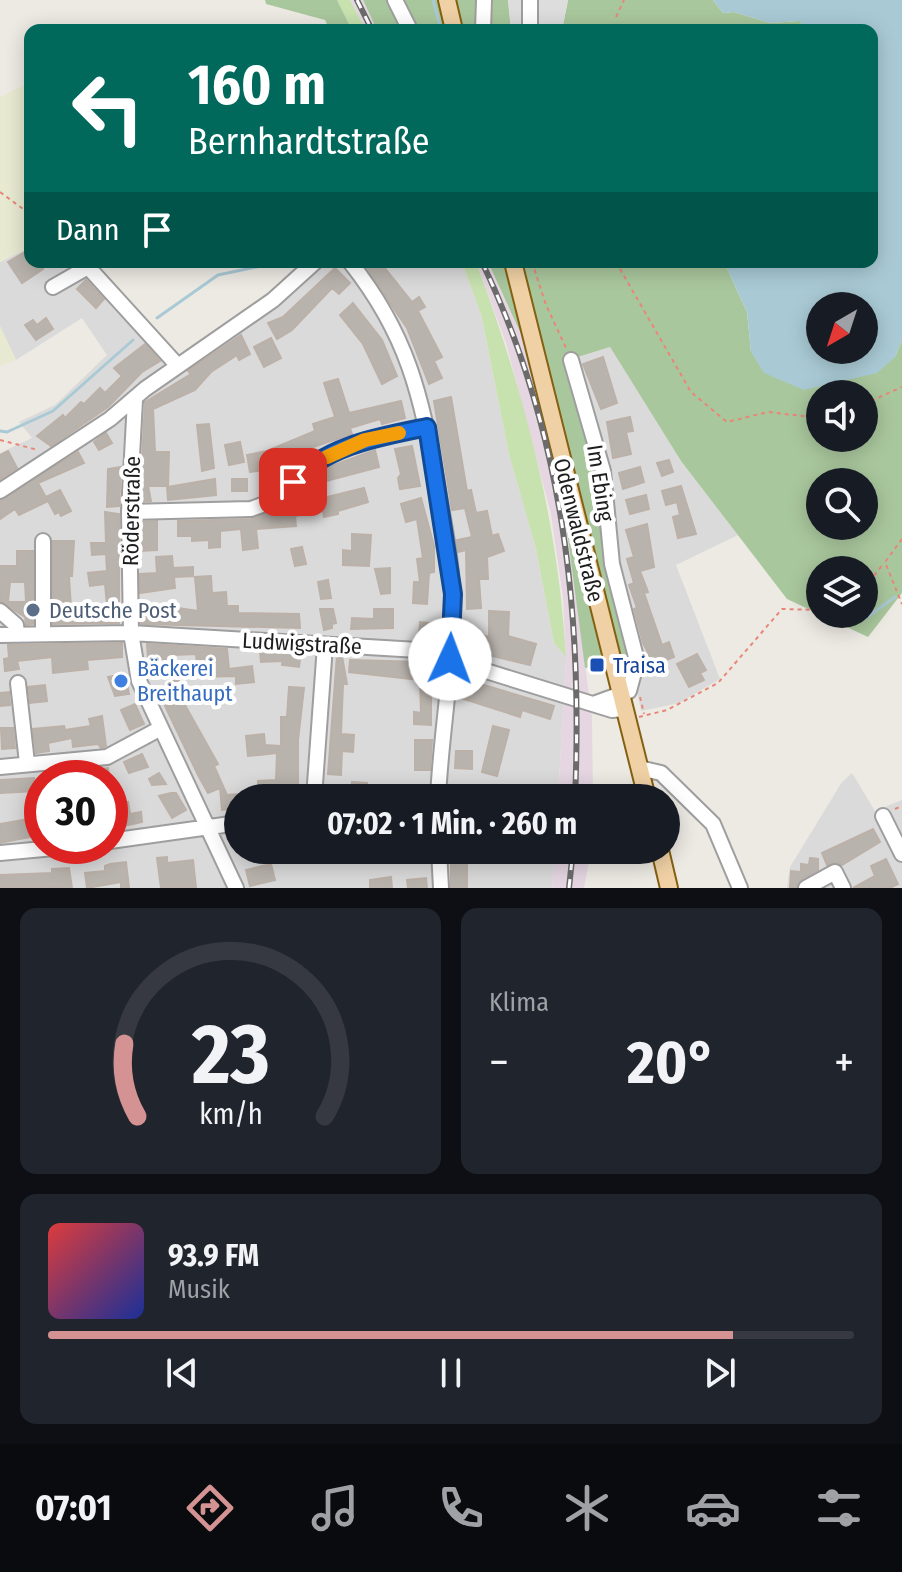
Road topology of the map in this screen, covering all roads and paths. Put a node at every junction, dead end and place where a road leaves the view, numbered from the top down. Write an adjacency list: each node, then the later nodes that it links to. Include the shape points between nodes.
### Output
1 (395, 0): 7 (street)
2 (447, 0): 8 (main road)
3 (484, 0): 9 (street)
4 (530, 0): 10 (street)
5 (624, 0): 6 (path)
6 (616, 17)
7 (407, 24)
8 (453, 24)
9 (483, 24)
10 (530, 24)
11 (0, 192): 12 (path)
12 (24, 210)
13 (86, 268): 20 (street)
14 (89, 268): 22 (street)
15 (308, 268): 22 (street, via 273,300)
16 (355, 268): 27 (street, via 401,339)
17 (514, 268): 46 (main road, Odenwaldstraße)
18 (534, 268): 21 (path)
19 (619, 268): 26 (path, via 691,392 727,422 768,412)
20 (53, 287)
21 (571, 360): 46 (street, Im Ebing, via 603,471 612,564 637,661)
22 (178, 366): 25 (street)
23 (902, 387): 24 (path)
24 (878, 398)
25 (135, 400): 29 (street); 31 (street, Röderstraße)
26 (806, 416)
27 (427, 427): 31 (street, via 365,440 309,464 276,500 251,509); 44 (street, via 453,594)
28 (0, 440): 29 (path)
29 (54, 457): 30 (street)
30 (0, 491)
31 (129, 512): 41 (street, Röderstraße)
32 (902, 539): 34 (path)
33 (43, 541): 39 (street)
34 (885, 562): 35 (path); 36 (path)
35 (878, 571)
36 (902, 604)
37 (806, 610): 46 (path, via 782,609 718,683 667,710)
38 (0, 611): 40 (street, via 16,625)
39 (43, 632): 40 (street, Ludwigstraße); 41 (street, Ludwigstraße)
40 (17, 633): 42 (street, Ludwigstraße)
41 (131, 633): 43 (street, Ludwigstraße); 47 (street, Röderstraße, via 139,681)
42 (0, 635)
43 (325, 645): 44 (street, Ludwigstraße, via 418,650); 53 (street)
44 (450, 659): 46 (street, Ludwigstraße, via 612,710); 54 (street)
45 (18, 683): 48 (street)
46 (624, 708): 52 (main road, Odenwaldstraße)
47 (161, 728): 49 (street, via 107,757); 58 (street, Röderstraße)
48 (27, 760)
49 (67, 760)
50 (24, 763): 51 (street)
51 (0, 767)
52 (639, 768): 55 (main road, Odenwaldstraße); 68 (street, via 661,773 713,824)
53 (315, 784)
54 (438, 784)
55 (643, 784)
56 (883, 816): 62 (street)
57 (224, 824): 58 (street)
58 (208, 825): 59 (street); 65 (street, Röderstraße)
59 (128, 838)
60 (24, 851): 61 (street)
61 (0, 853)
62 (902, 854)
63 (440, 864): 66 (street)
64 (663, 864): 67 (main road)
65 (236, 888)
66 (441, 888)
67 (669, 888)
68 (740, 888)
69 (806, 888): 70 (street, via 835,872)
70 (843, 888)

